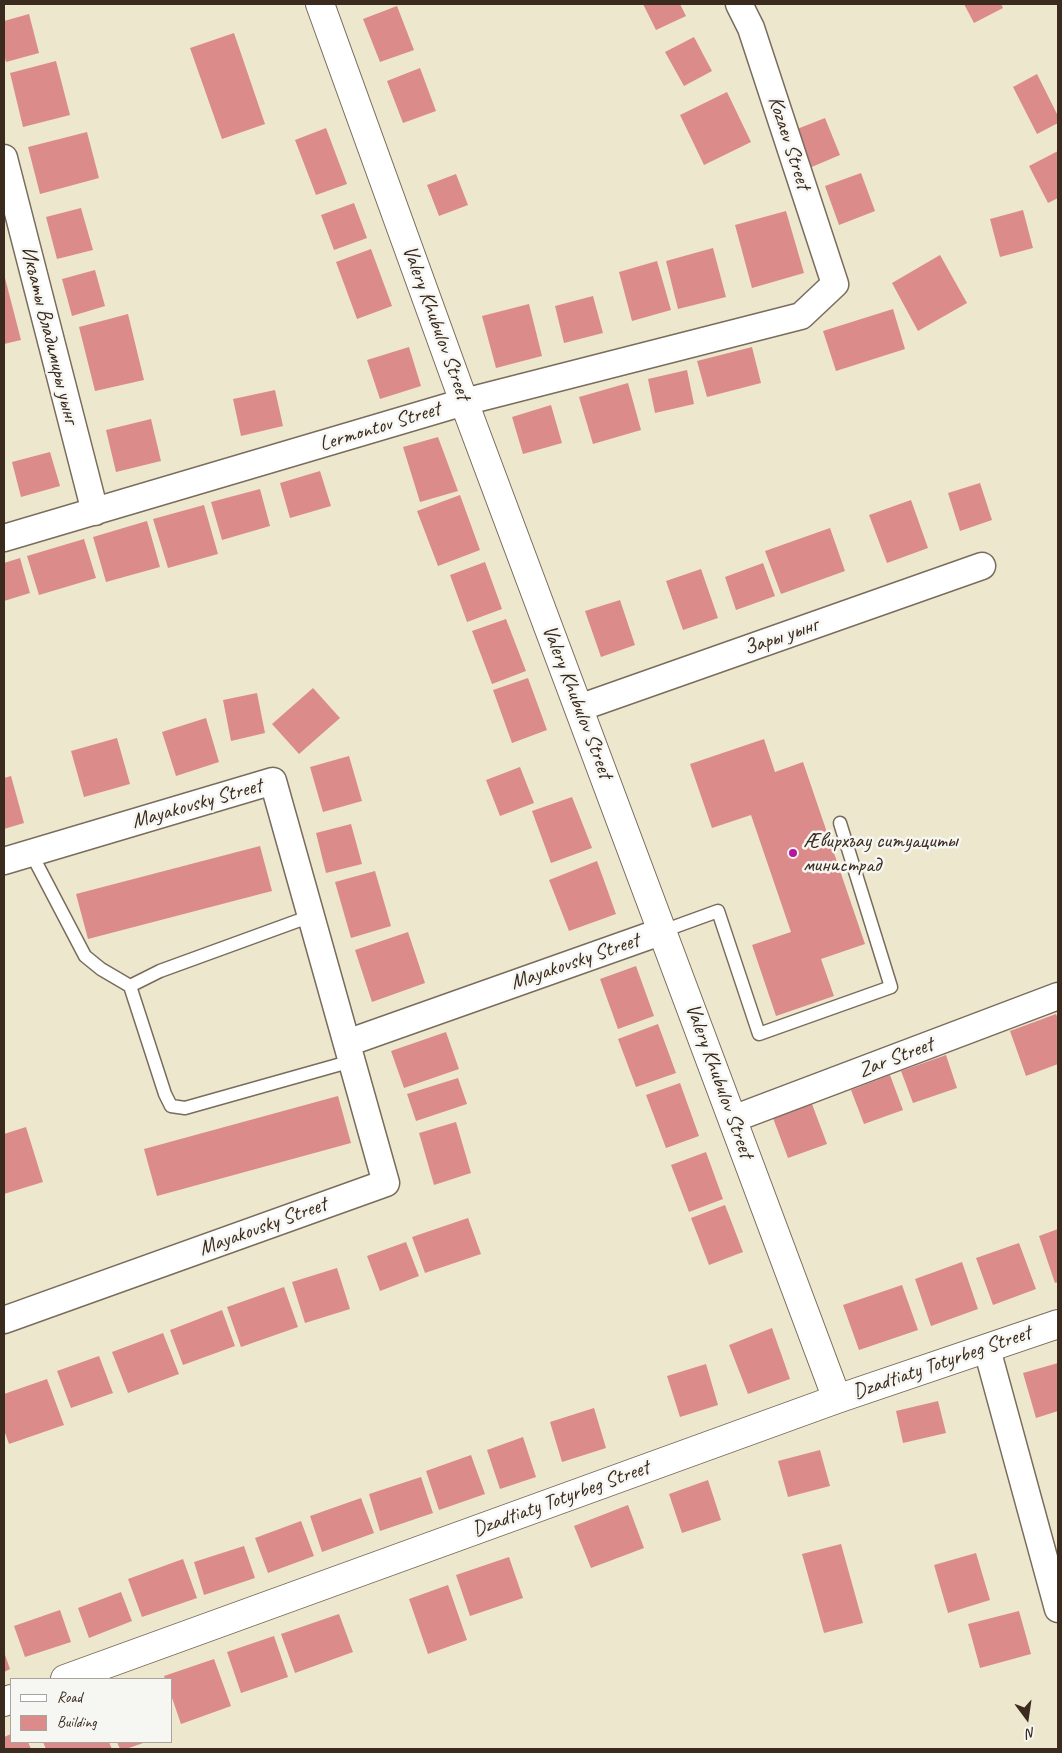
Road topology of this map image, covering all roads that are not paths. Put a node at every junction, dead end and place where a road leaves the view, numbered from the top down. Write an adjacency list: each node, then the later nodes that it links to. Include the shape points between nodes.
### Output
1 (320, 4): 5 (street, Valery Khubulov Street)
2 (739, 4): 4 (street, Kozaev Street, via 751,28)
3 (4, 158): 6 (street, Икъаты Владимиры уынг)
4 (835, 284): 5 (street, Lermontov Street, via 801,316)
5 (464, 402): 6 (street, Lermontov Street); 9 (street, Valery Khubulov Street)
6 (95, 512): 7 (street, Lermontov Street)
7 (4, 538)
8 (982, 566): 9 (street, Зары уынг)
9 (579, 708): 14 (street, Valery Khubulov Street)
10 (840, 823): 14 (lane, via 891,987 759,1034 718,911)
11 (31, 853): 12 (street, Mayakovsky Street); 13 (street, Mayakovsky Street, via 274,781); 15 (lane, via 85,956)
12 (4, 861)
13 (311, 916): 15 (lane, via 160,971); 17 (street, Mayakovsky Street)
14 (663, 931): 17 (street, Mayakovsky Street); 18 (street, Valery Khubulov Street)
15 (130, 986): 17 (lane, via 171,1106 185,1108)
16 (1058, 996): 18 (street, Zar Street)
17 (349, 1052): 19 (street, Mayakovsky Street, via 386,1183)
18 (733, 1119): 22 (street, Valery Khubulov Street)
19 (4, 1320)
20 (1058, 1324): 21 (street, Dzadtiaty Totyrbeg Street)
21 (987, 1349): 22 (street, Dzadtiaty Totyrbeg Street); 23 (street)
22 (837, 1399): 24 (street, Dzadtiaty Totyrbeg Street)
23 (1058, 1609)
24 (68, 1678)

